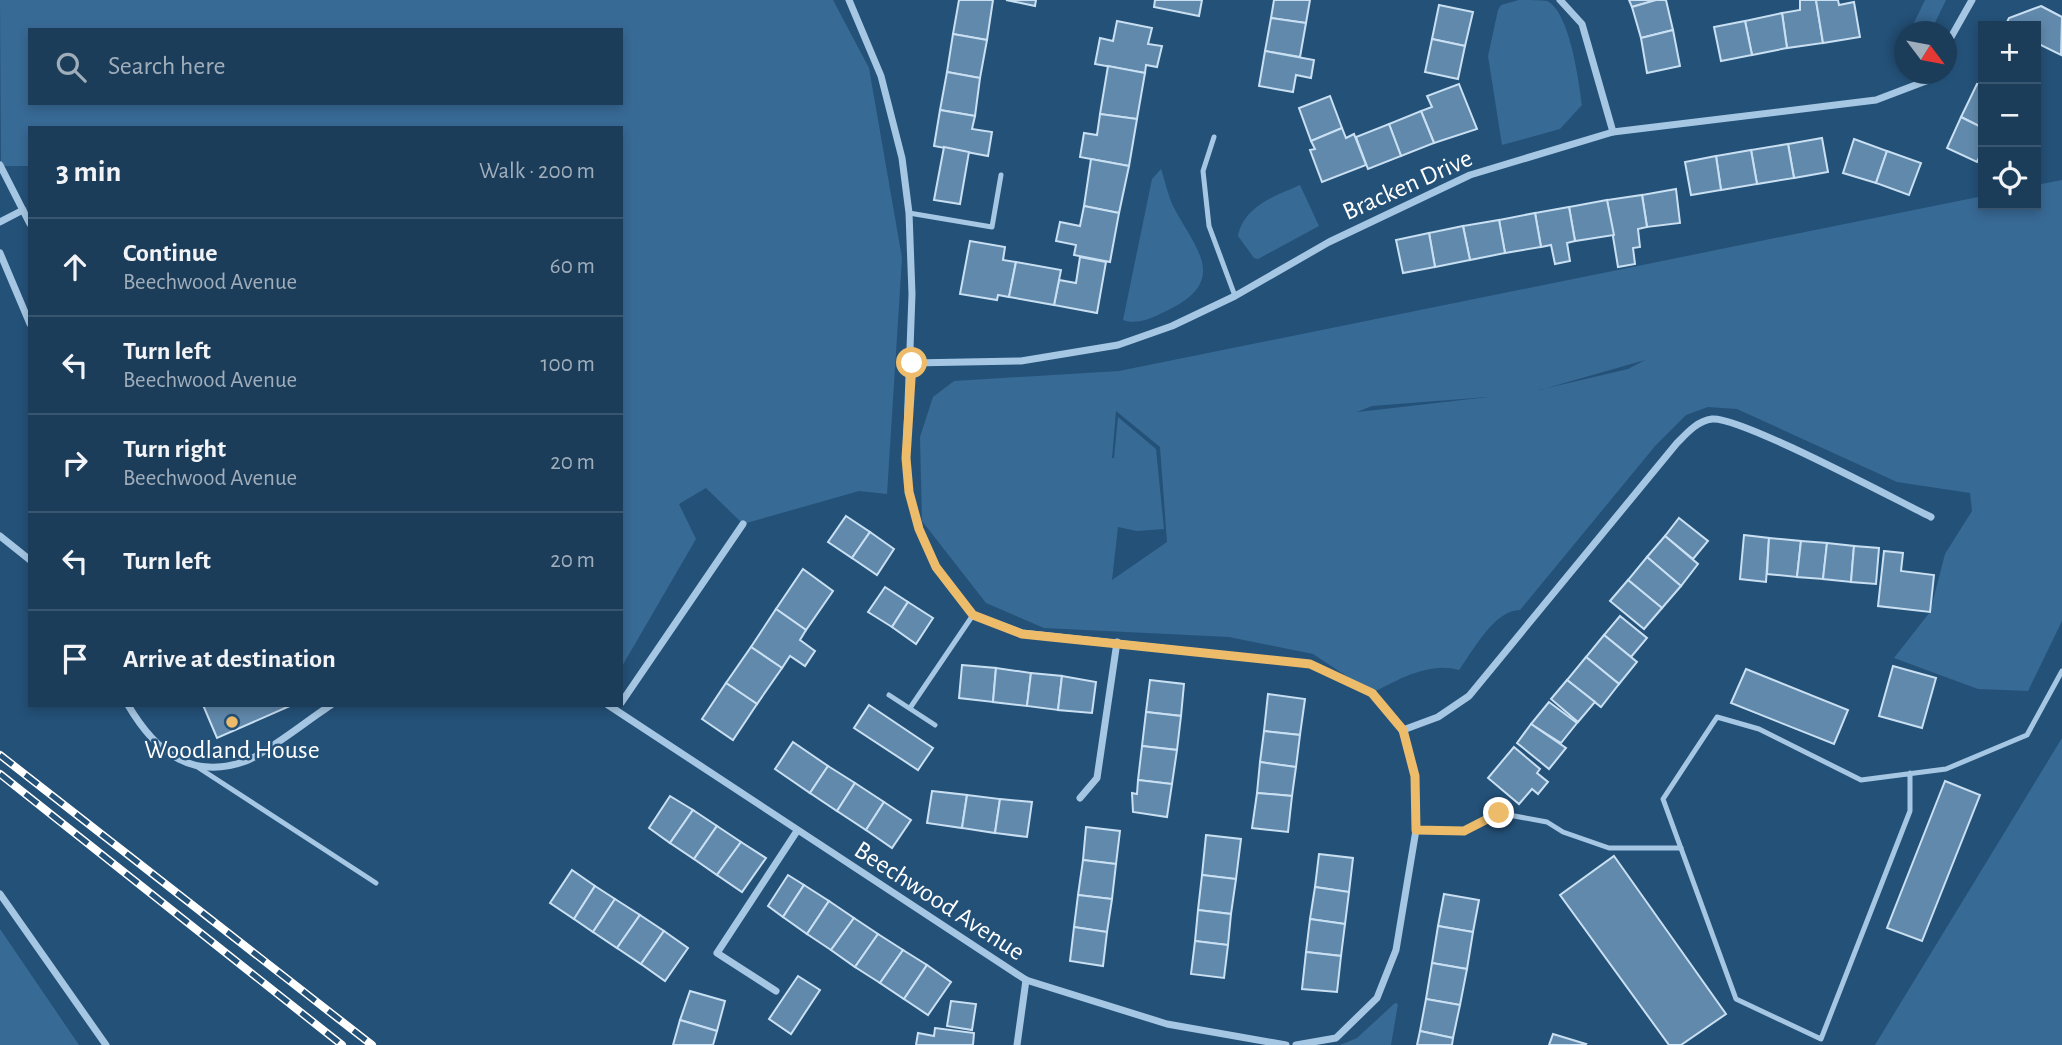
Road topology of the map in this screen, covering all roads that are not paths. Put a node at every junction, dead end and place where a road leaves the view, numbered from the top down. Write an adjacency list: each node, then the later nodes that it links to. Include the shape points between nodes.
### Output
1 (849, 0): 11 (street, via 881,76 902,158)
2 (1560, 0): 6 (street, via 1582,24)
3 (1972, 0): 4 (street)
4 (1957, 28)
5 (1918, 84): 6 (street, Bracken Drive, via 1876,100)
6 (1613, 132): 15 (street, Bracken Drive, via 1471,175 1329,242)
7 (1214, 137): 15 (lane, via 1203,171 1209,226)
8 (0, 165): 10 (street)
9 (1001, 175): 11 (lane, via 992,228)
10 (23, 210): 12 (street); 13 (street)
11 (909, 213): 17 (street)
12 (28, 220)
13 (0, 222)
14 (0, 253): 16 (street)
15 (1235, 296): 17 (street, Bracken Drive, via 1118,345 1021,361)
16 (28, 319)
17 (912, 363): 22 (street, via 906,458 909,492 936,567)
18 (1931, 517): 32 (street, via 1748,428 1712,419 1692,427 1469,696 1438,717)
19 (743, 524): 26 (street)
20 (0, 537): 21 (street)
21 (28, 558)
22 (973, 615): 23 (street, via 1022,634); 30 (lane)
23 (1117, 642): 32 (street, via 1310,664 1372,693); 35 (street, via 1097,778)
24 (2062, 671): 34 (lane, via 2027,735 1945,769)
25 (889, 695): 30 (lane)
26 (623, 700)
27 (130, 707): 33 (street, via 169,756)
28 (328, 707): 33 (street, via 246,761)
29 (620, 707): 37 (street, Beechwood Avenue)
30 (910, 708): 31 (lane)
31 (935, 725)
32 (1403, 730): 36 (street, via 1415,776)
33 (199, 768): 39 (lane)
34 (1910, 773): 38 (lane, via 1861,780 1759,729 1717,717 1663,799); 38 (lane, via 1910,811 1821,1040 1737,999)
35 (1080, 798)
36 (1416, 830): 38 (lane, via 1464,831 1499,813 1547,822 1609,848); 46 (street, via 1396,950 1377,998 1336,1038)
37 (797, 831): 41 (street, Beechwood Avenue); 42 (street, via 717,953)
38 (1681, 848)
39 (376, 883)
40 (0, 894): 43 (street)
41 (1026, 980): 44 (street); 45 (street, Beechwood Avenue, via 1167,1024)
42 (776, 991)
43 (106, 1045)
44 (1017, 1045)
45 (1286, 1045)
46 (1296, 1045)

